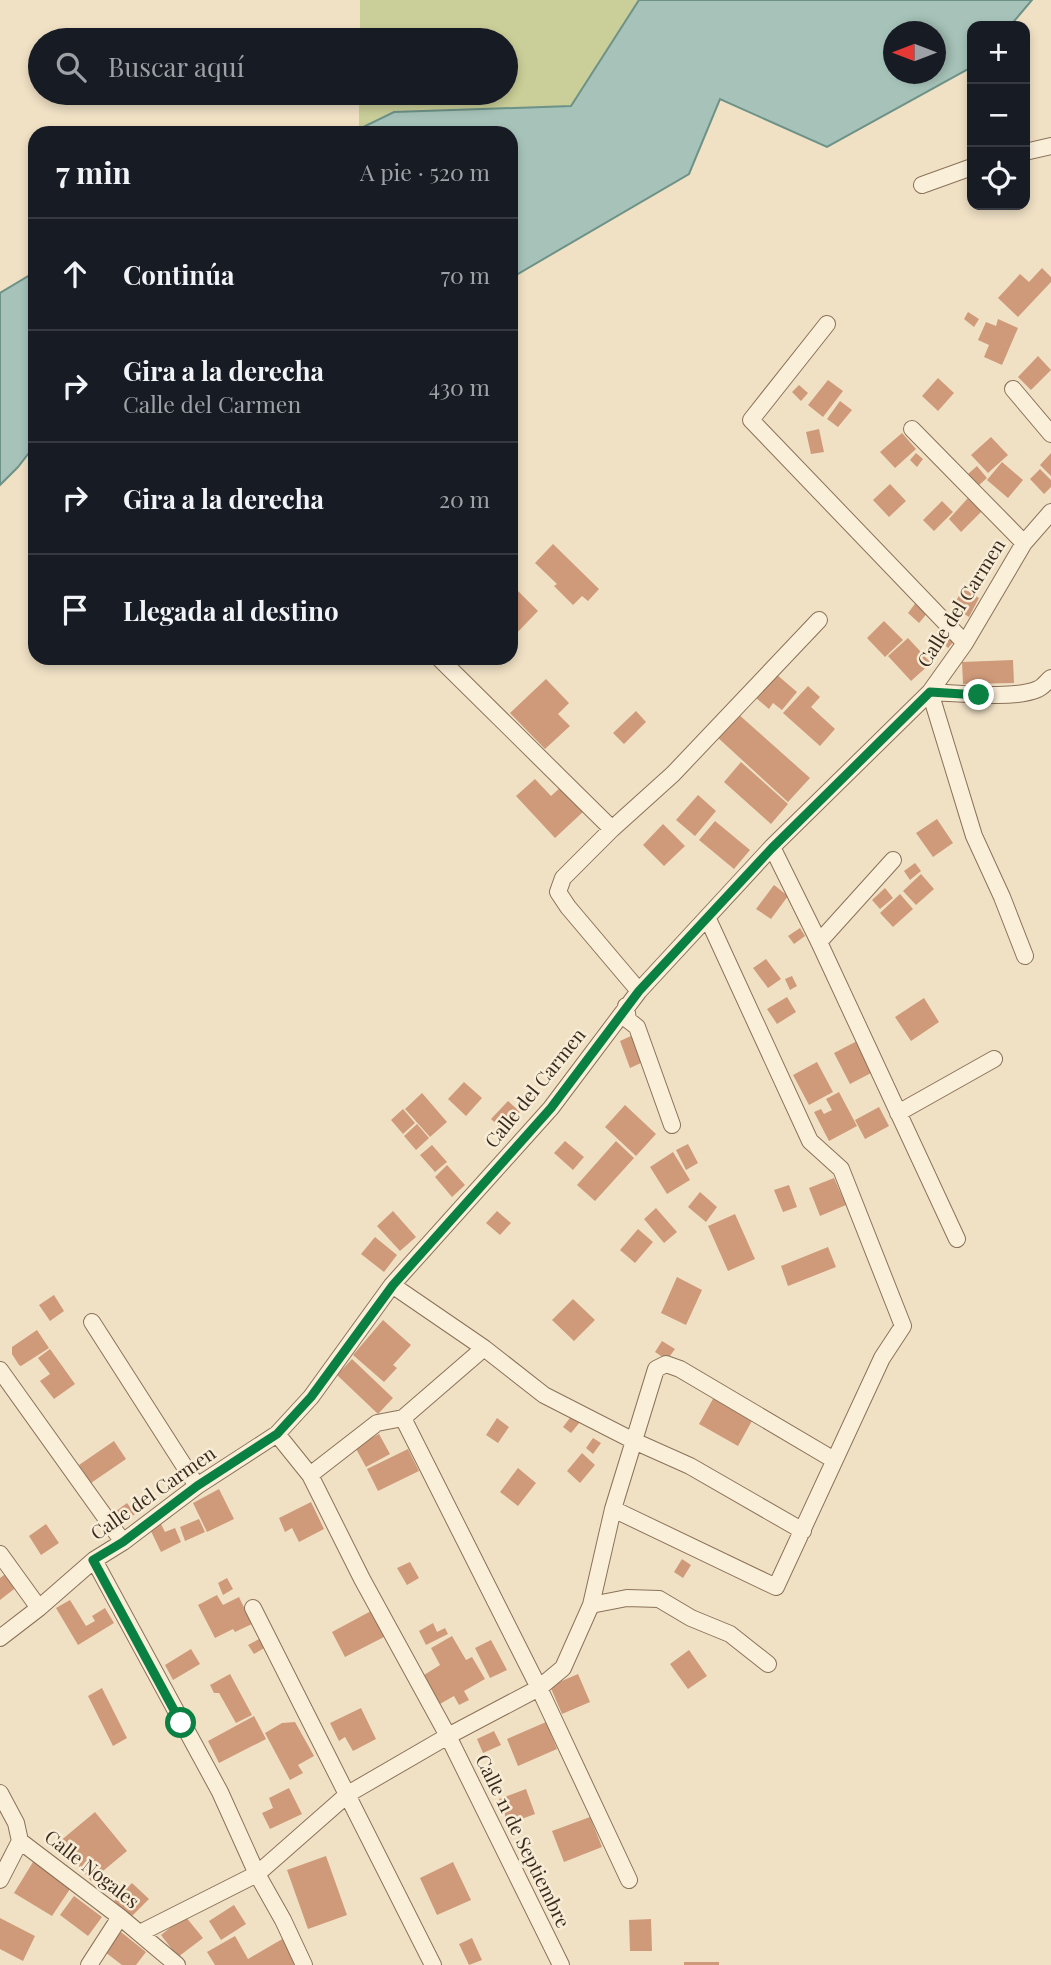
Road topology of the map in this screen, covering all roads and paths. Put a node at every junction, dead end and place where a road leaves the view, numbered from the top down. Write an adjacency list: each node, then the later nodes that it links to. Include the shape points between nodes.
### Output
1 (1051, 146): 2 (street)
2 (1030, 151)
3 (967, 169): 4 (street)
4 (922, 186)
5 (827, 324): 12 (street, via 751,420)
6 (1013, 389): 8 (street)
7 (912, 429): 10 (street)
8 (1051, 435)
9 (1051, 512): 10 (street, Calle del Carmen)
10 (1024, 543): 12 (street, Calle del Carmen)
11 (819, 620): 16 (street, via 673,774)
12 (965, 643): 15 (street, Calle del Carmen)
13 (446, 665): 16 (street)
14 (1051, 678): 15 (street, via 1039,688 1021,693)
15 (930, 692): 17 (street, Calle del Carmen); 21 (street, via 974,836)
16 (612, 829): 22 (street, via 564,878 558,892)
17 (772, 848): 19 (street, Calle del Carmen); 20 (street)
18 (893, 860): 20 (street)
19 (708, 919): 22 (street, Calle del Carmen); 35 (street, via 810,1141 841,1169 903,1326 882,1358)
20 (819, 943): 25 (street)
21 (1025, 956)
22 (639, 991): 23 (street, Calle del Carmen)
23 (626, 1006): 26 (street); 28 (street, Calle del Carmen, via 551,1108)
24 (994, 1059): 25 (street)
25 (898, 1113): 27 (street)
26 (672, 1125)
27 (957, 1239)
28 (393, 1285): 30 (street); 33 (street, Calle del Carmen, via 319,1387)
29 (92, 1322): 37 (street)
30 (484, 1348): 32 (street); 34 (street, via 544,1395)
31 (0, 1370): 40 (street)
32 (402, 1418): 36 (street, via 377,1423); 48 (street)
33 (277, 1434): 36 (street, Calle 11 de Septiembre); 37 (street, Calle del Carmen)
34 (634, 1441): 35 (street, via 656,1369 666,1364); 38 (street); 39 (street, via 690,1466)
35 (834, 1460): 39 (street)
36 (310, 1475): 49 (street, Calle 11 de Septiembre)
37 (197, 1486): 40 (street, Calle del Carmen)
38 (613, 1509): 39 (street, via 776,1587); 43 (street)
39 (803, 1531)
40 (123, 1542): 42 (street, Calle del Carmen)
41 (0, 1554): 44 (street)
42 (93, 1560): 44 (street, Calle del Carmen); 53 (street, via 220,1792)
43 (591, 1605): 47 (street, via 627,1598 659,1599 730,1634); 48 (street, via 563,1668)
44 (39, 1608): 46 (street, Calle del Carmen)
45 (253, 1608): 51 (street)
46 (0, 1638)
47 (768, 1664)
48 (539, 1688): 49 (street); 55 (street)
49 (448, 1736): 51 (street); 62 (street, Calle 11 de Septiembre)
50 (0, 1793): 52 (street, Calle Nogales)
51 (348, 1794): 53 (street); 61 (street)
52 (20, 1841): 54 (street); 56 (street, Calle Nogales)
53 (257, 1874): 57 (street); 60 (street)
54 (0, 1880)
55 (629, 1880)
56 (120, 1917): 57 (street, Calle Nogales); 58 (street)
57 (140, 1933): 59 (street, Calle Nogales)
58 (89, 1965)
59 (177, 1965)
60 (304, 1965)
61 (433, 1965)
62 (561, 1965)

